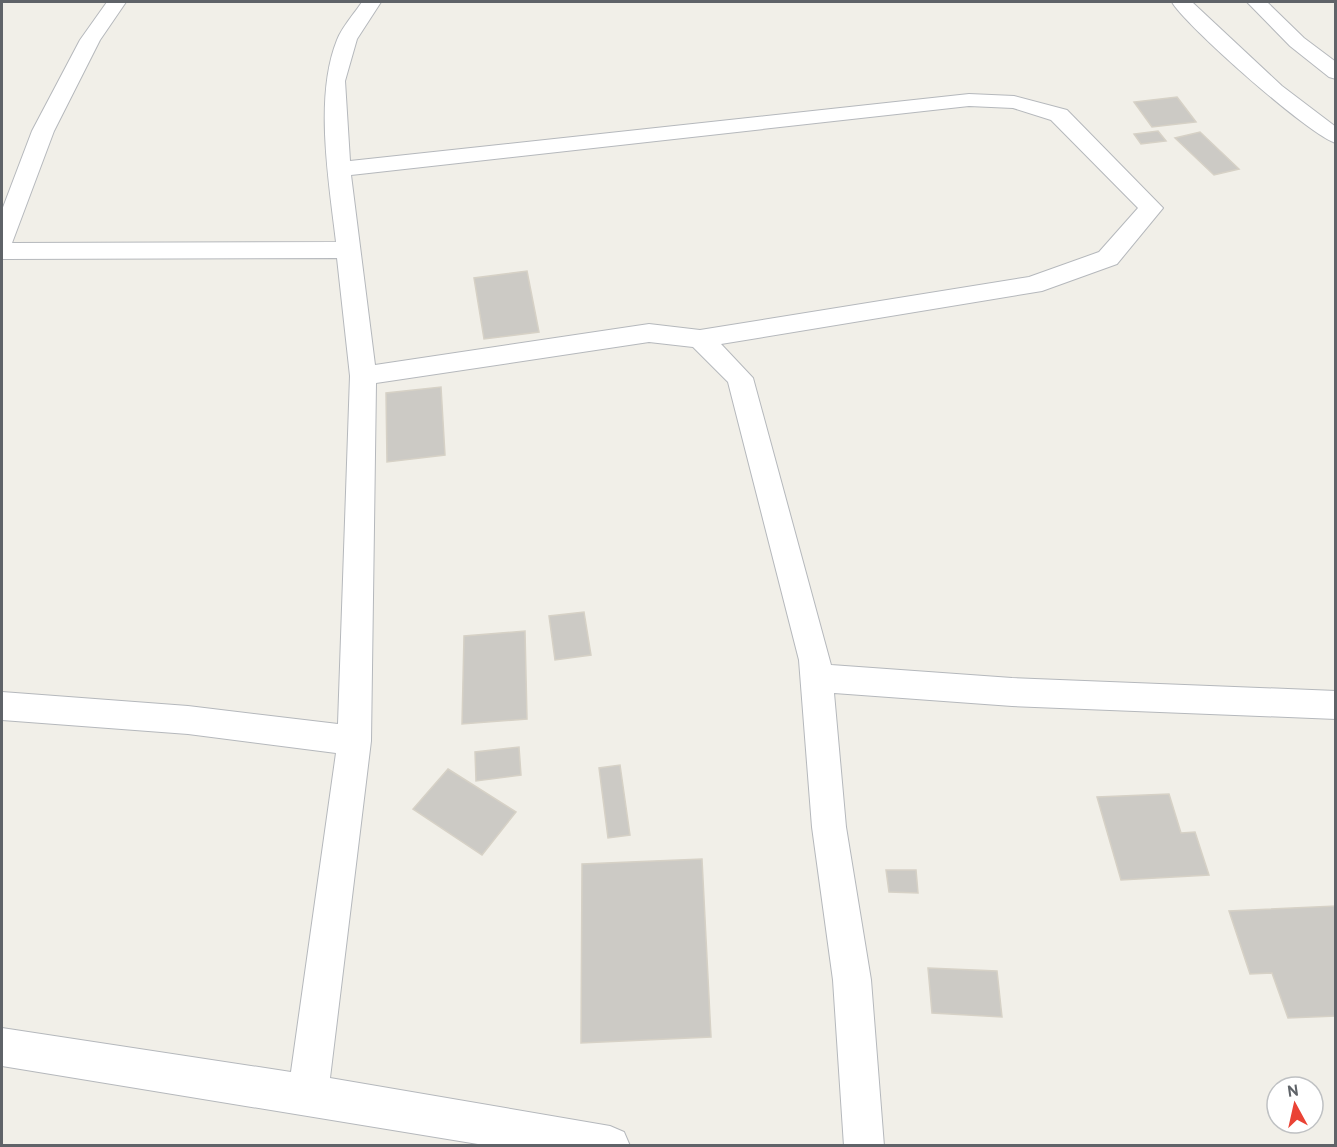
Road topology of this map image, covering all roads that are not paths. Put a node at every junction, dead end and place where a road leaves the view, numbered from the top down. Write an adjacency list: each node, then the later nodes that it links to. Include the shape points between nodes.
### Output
1 (116, 2): 8 (street, via 90,40 43,131)
2 (371, 2): 7 (street, via 347,39 336,81)
3 (1181, 2): 6 (street, via 1269,88)
4 (1256, 2): 5 (street)
5 (1335, 73)
6 (1335, 137)
7 (339, 169): 9 (street); 11 (street, via 898,106 969,100 1014,102 1059,115 1151,208 1108,258 1033,285)
8 (2, 240)
9 (349, 250): 10 (street); 12 (street)
10 (2, 251)
11 (700, 339): 12 (street, via 649,333); 13 (street, via 740,378 789,556)
12 (363, 376): 16 (street)
13 (816, 678): 14 (street, via 1012,692); 20 (street, via 829,826 852,980)
14 (1335, 705)
15 (2, 706): 16 (street, via 188,720)
16 (354, 741): 18 (street)
17 (2, 1047): 18 (street)
18 (308, 1094): 19 (street)
19 (609, 1146)
20 (864, 1146)

